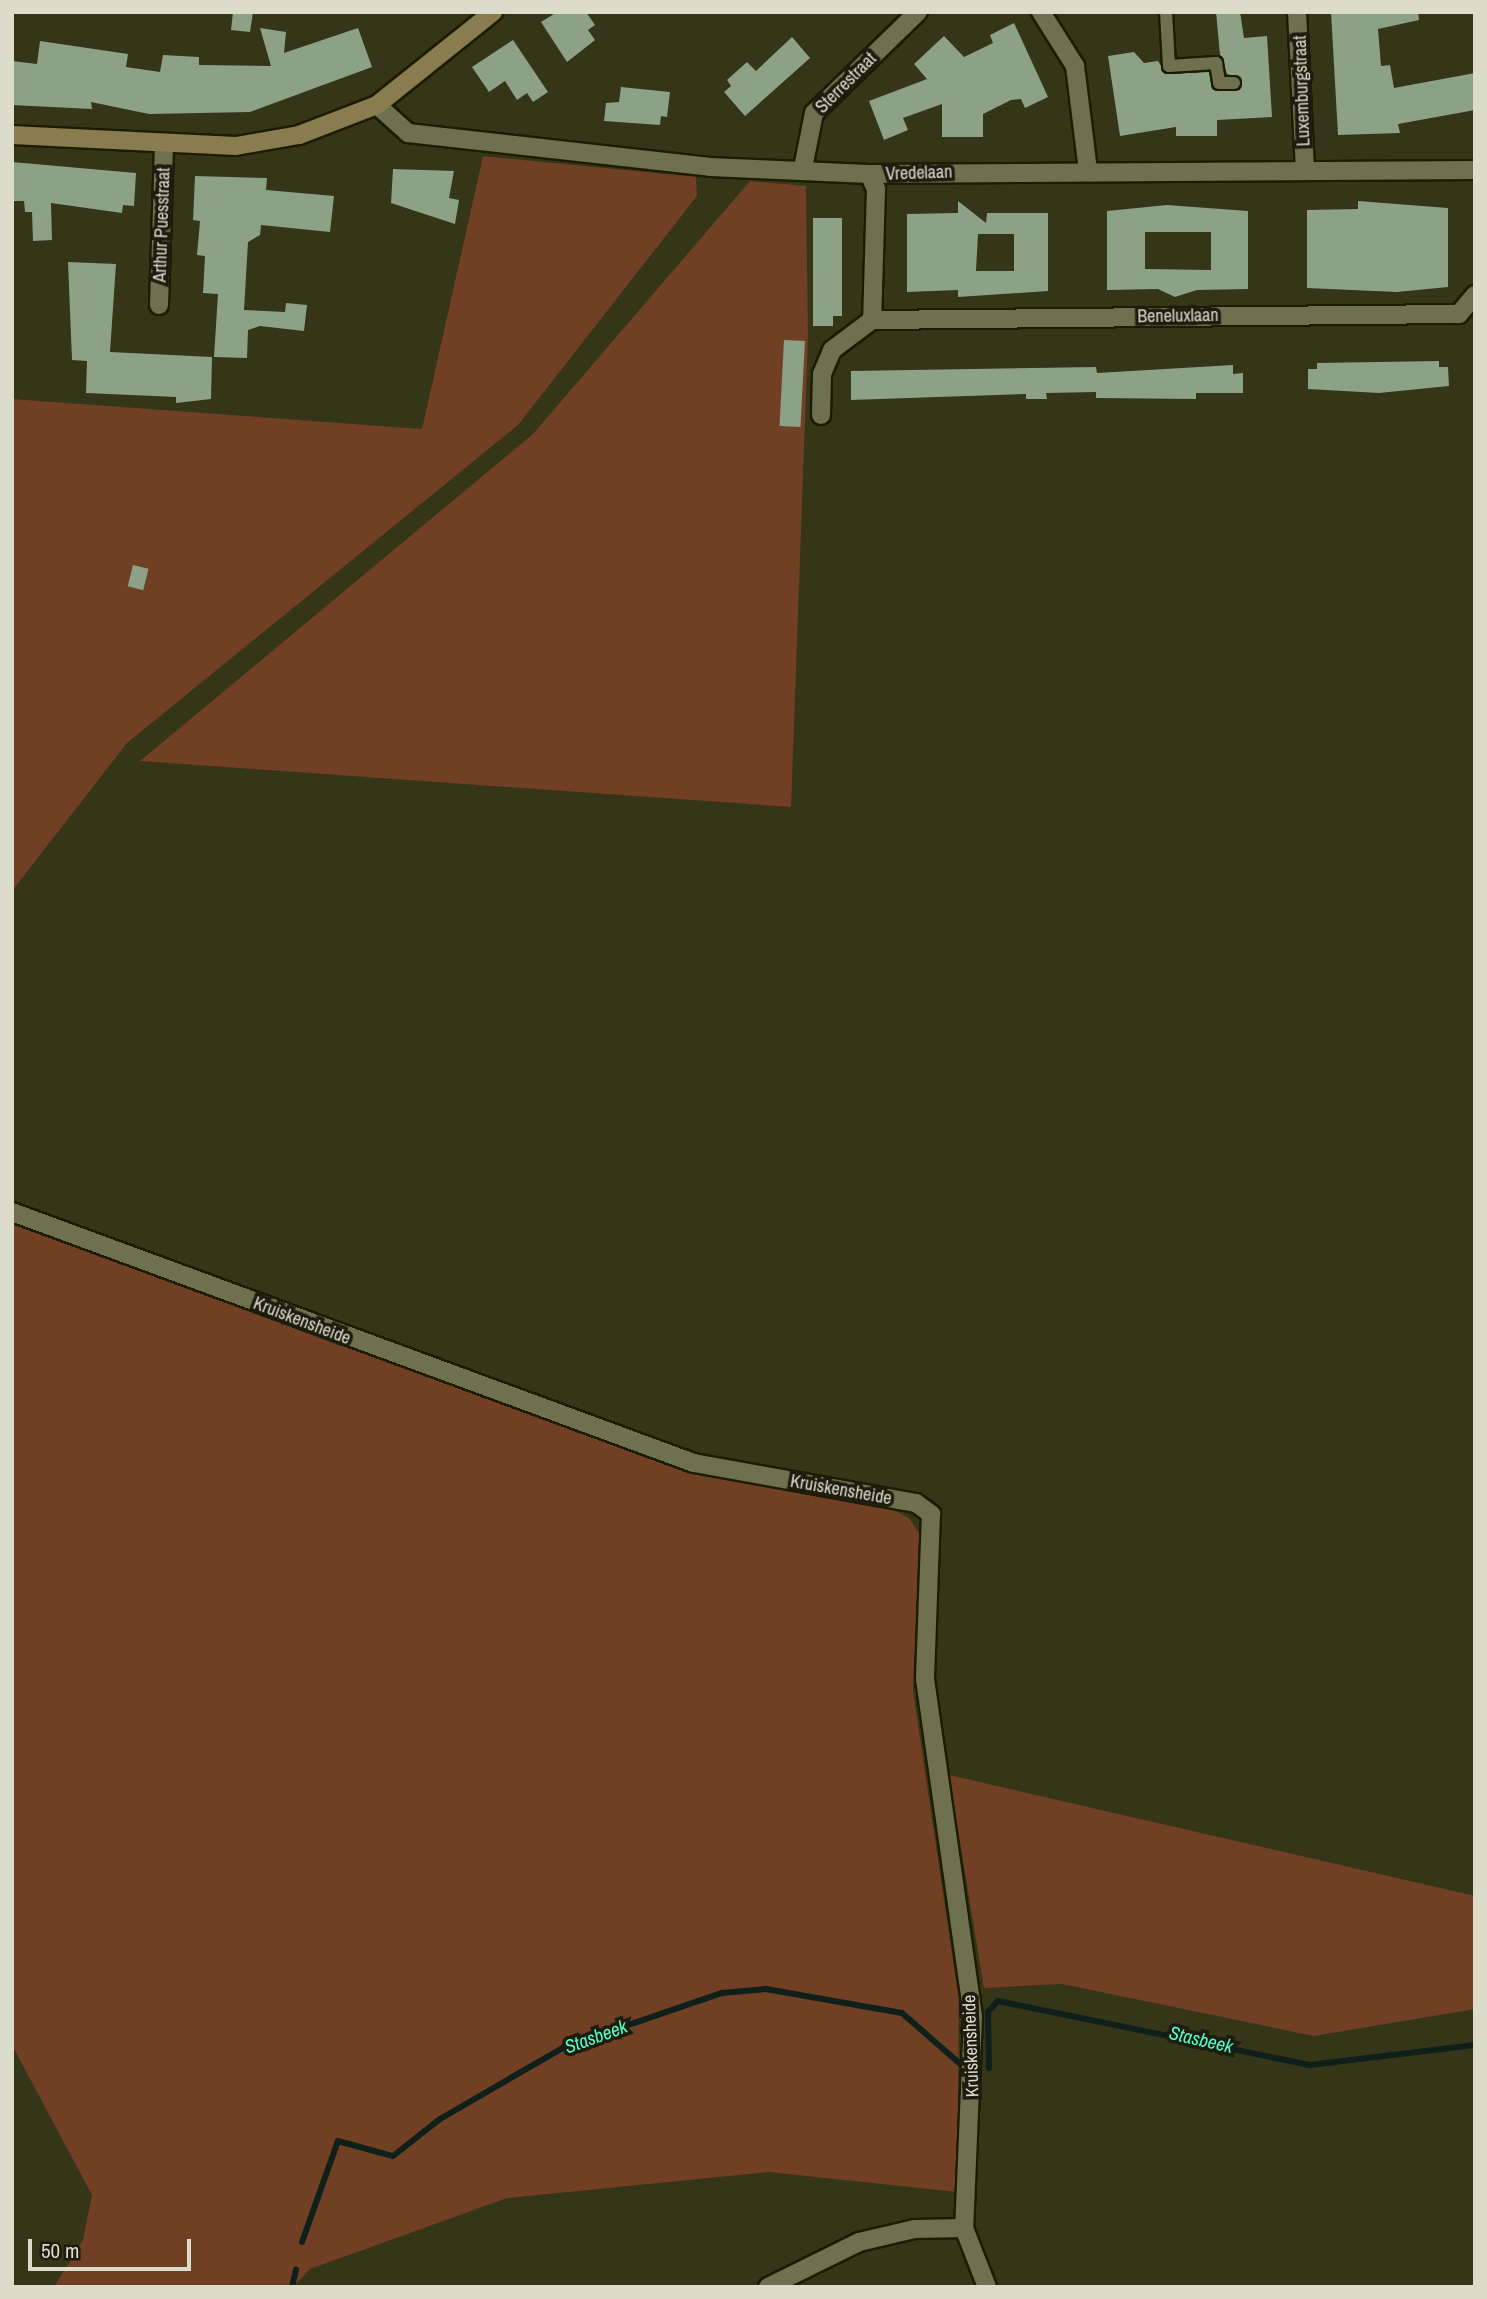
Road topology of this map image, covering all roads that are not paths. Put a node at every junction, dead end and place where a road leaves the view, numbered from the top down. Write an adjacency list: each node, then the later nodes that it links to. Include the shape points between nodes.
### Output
1 (494, 12): 7 (street, Arthur Puesstraat)
2 (918, 12): 10 (street, Sterrestraat, via 814,113)
3 (1041, 12): 13 (street, via 1075,66)
4 (1166, 12): 6 (lane, via 1169,66 1216,63 1219,83)
5 (1297, 12): 11 (street, Luxemburgstraat)
6 (1234, 83)
7 (377, 105): 9 (street, Arthur Puesstraat, via 299,135 236,146); 10 (street, Vredelaan, via 408,133 710,167)
8 (12, 135): 9 (street, Arthur Puesstraat)
9 (164, 144): 16 (street, Arthur Puesstraat)
10 (803, 168): 14 (street, Vredelaan)
11 (1305, 170): 12 (street, Vredelaan); 13 (street, Vredelaan)
12 (1475, 170)
13 (1088, 171): 14 (street, Vredelaan)
14 (869, 174): 17 (street, via 876,189)
15 (1475, 295): 17 (street, Beneluxlaan, via 1459,314)
16 (159, 305)
17 (872, 320): 18 (street, via 832,350 822,374)
18 (821, 415)
19 (12, 1212): 20 (street, Kruiskensheide, via 694,1463 916,1503 931,1514 925,1679 973,2017)
20 (964, 2228): 21 (street, via 915,2229 859,2242); 22 (street, Kruiskensheide)
21 (768, 2287)
22 (987, 2287)

